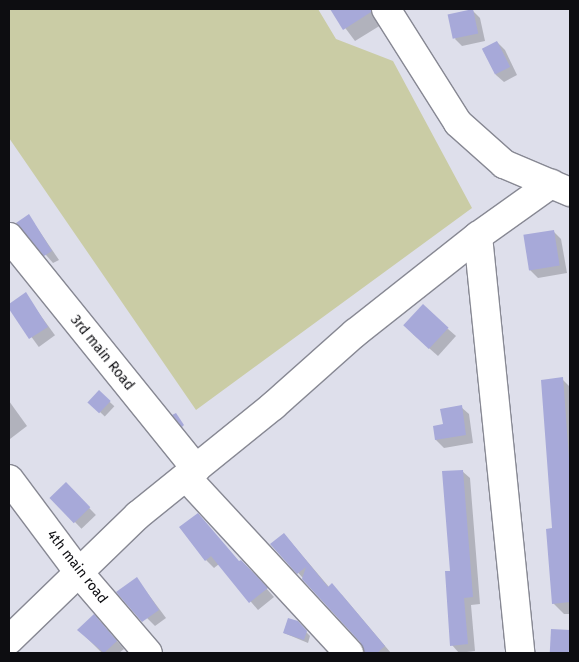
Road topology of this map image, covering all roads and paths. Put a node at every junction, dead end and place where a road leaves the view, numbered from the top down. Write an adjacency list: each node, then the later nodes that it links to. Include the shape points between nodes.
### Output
1 (386, 9): 2 (street, via 458,123 504,164)
2 (561, 188): 3 (street)
3 (478, 236): 5 (street, via 355,333); 11 (street)
4 (9, 237): 5 (street, 3rd main Road)
5 (191, 473): 7 (street, via 138,516); 10 (street, 3rd main Road)
6 (9, 478): 7 (street, 4th main road)
7 (80, 574): 8 (street); 9 (street, 4th main road)
8 (9, 640)
9 (148, 653)
10 (349, 653)
11 (520, 653)

